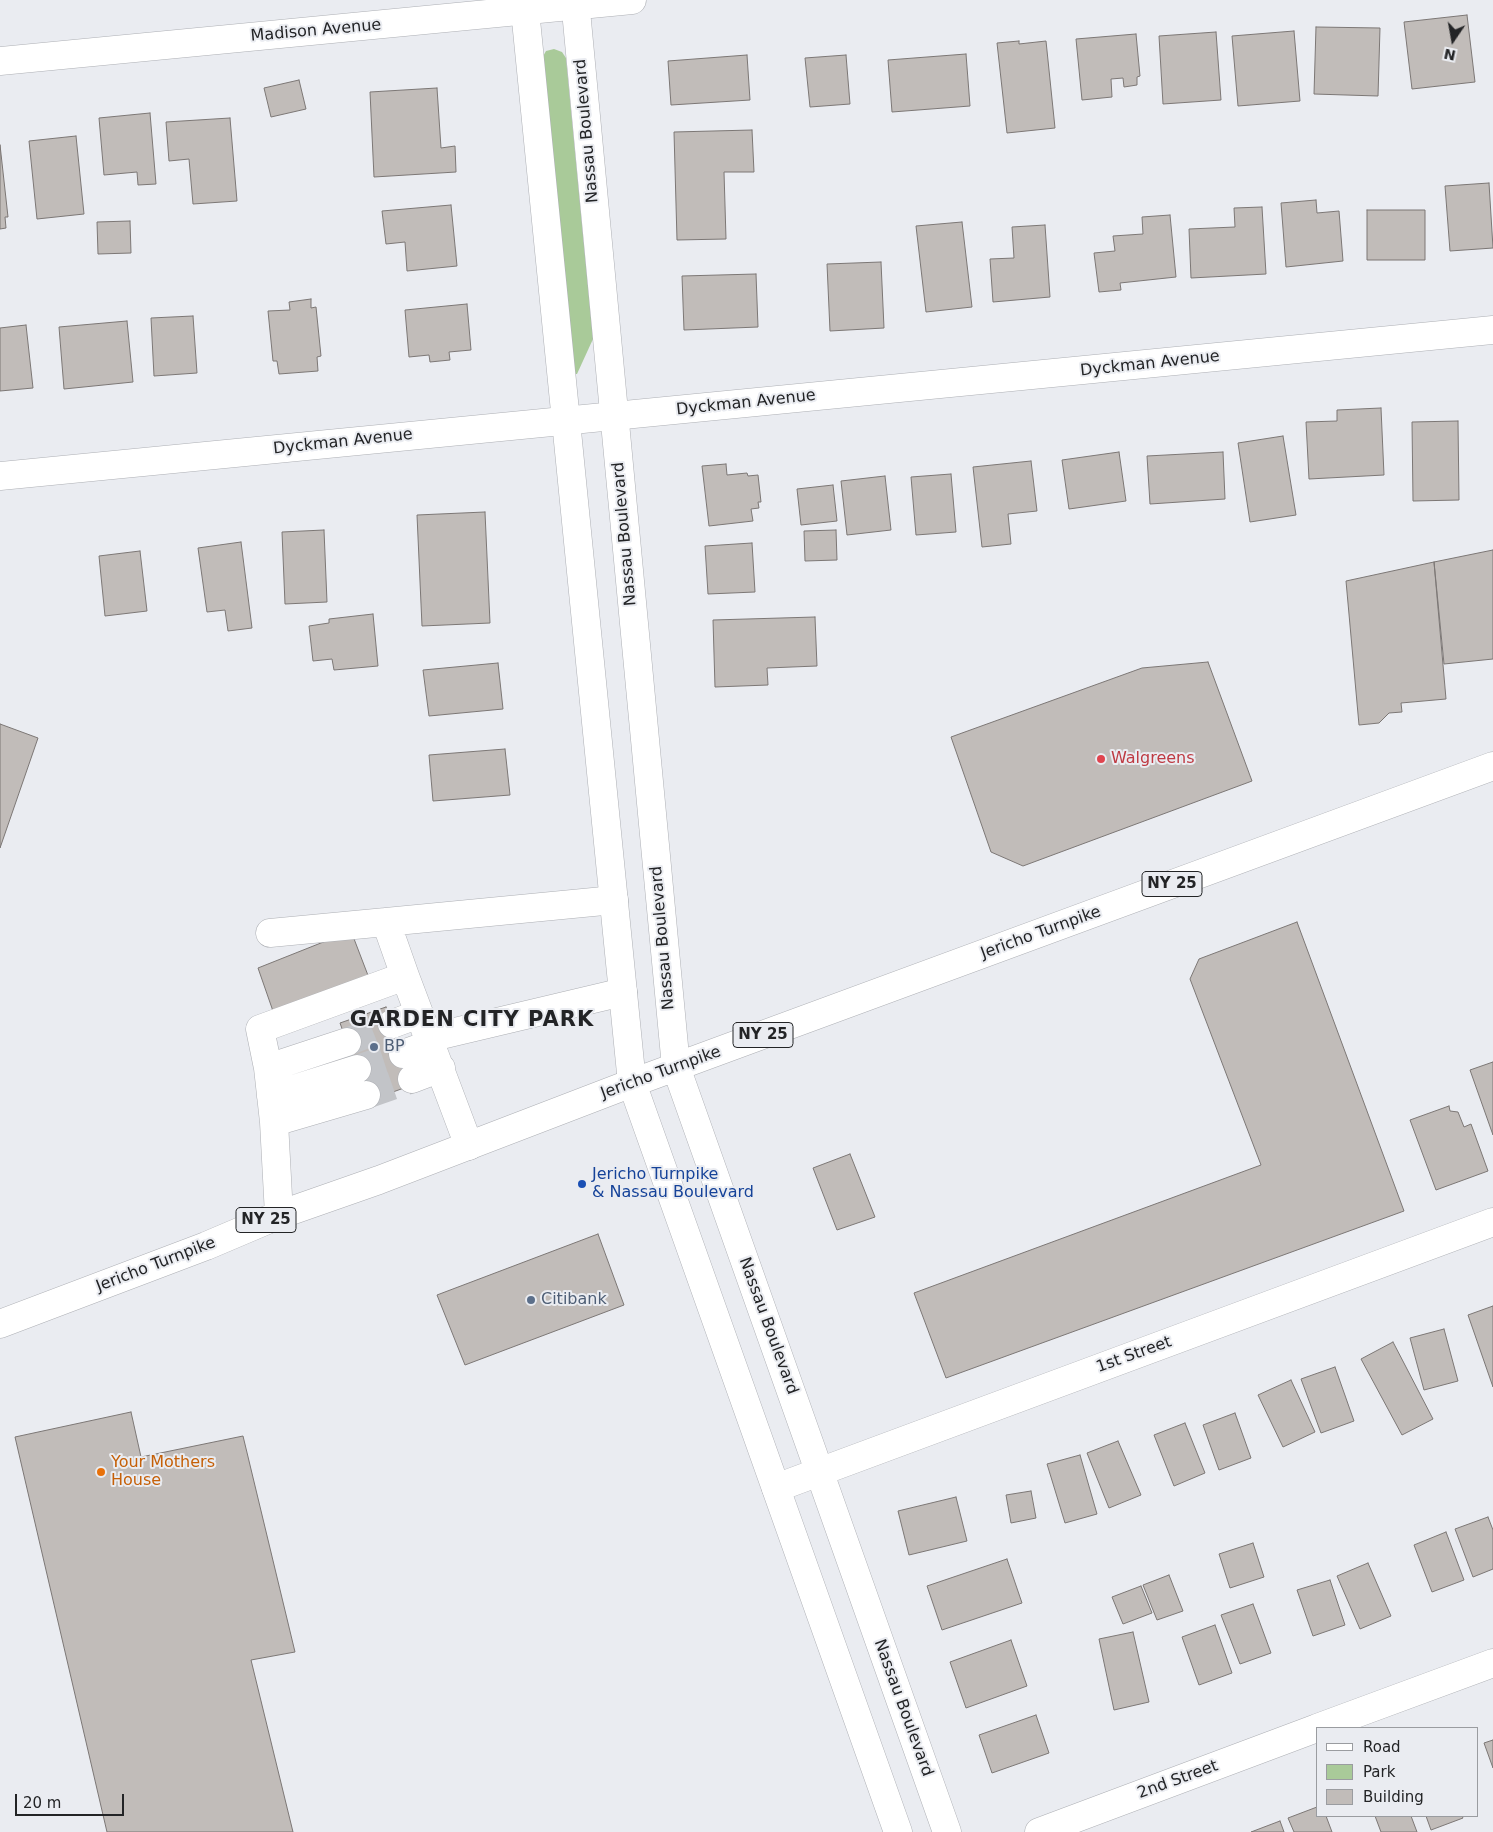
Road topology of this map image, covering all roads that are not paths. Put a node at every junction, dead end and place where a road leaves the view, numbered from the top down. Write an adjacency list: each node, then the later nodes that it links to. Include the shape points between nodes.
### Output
1 (632, 0): 2 (main road, Madison Avenue)
2 (575, 3): 3 (main road, Madison Avenue); 6 (main road, Nassau Boulevard)
3 (525, 5): 4 (main road, Madison Avenue); 7 (main road)
4 (0, 61)
5 (1493, 330): 6 (main road, Dyckman Avenue)
6 (614, 416): 7 (main road, Dyckman Avenue); 21 (main road, Nassau Boulevard)
7 (566, 420): 8 (main road, Dyckman Avenue); 10 (main road)
8 (0, 476)
9 (1493, 766): 21 (main road, Jericho Turnpike / NY 25)
10 (614, 900): 11 (main road); 14 (main road)
11 (386, 922): 12 (main road); 13 (main road)
12 (270, 933)
13 (405, 976): 16 (main road); 19 (main road, via 260,1029)
14 (623, 992): 16 (main road); 22 (main road)
15 (392, 1024): 16 (main road)
16 (430, 1041): 18 (main road); 25 (main road)
17 (347, 1042): 19 (main road)
18 (408, 1066)
19 (268, 1068): 24 (main road)
20 (357, 1068): 24 (main road)
21 (676, 1068): 22 (main road, Jericho Turnpike / NY 25); 29 (main road, Nassau Boulevard)
22 (632, 1083): 25 (main road, Jericho Turnpike / NY 25); 30 (main road)
23 (366, 1095): 24 (main road)
24 (273, 1109): 26 (main road)
25 (469, 1146): 26 (main road, Jericho Turnpike / NY 25)
26 (279, 1215): 28 (main road, Jericho Turnpike / NY 25)
27 (1493, 1222): 29 (main road, 1st Street)
28 (0, 1324)
29 (819, 1472): 30 (main road, 1st Street); 35 (main road, Nassau Boulevard)
30 (776, 1488): 34 (main road)
31 (1493, 1663): 32 (main road, 2nd Street)
32 (1320, 1727)
33 (1316, 1728): 36 (main road, 2nd Street)
34 (898, 1832)
35 (947, 1832)
36 (1039, 1832)

